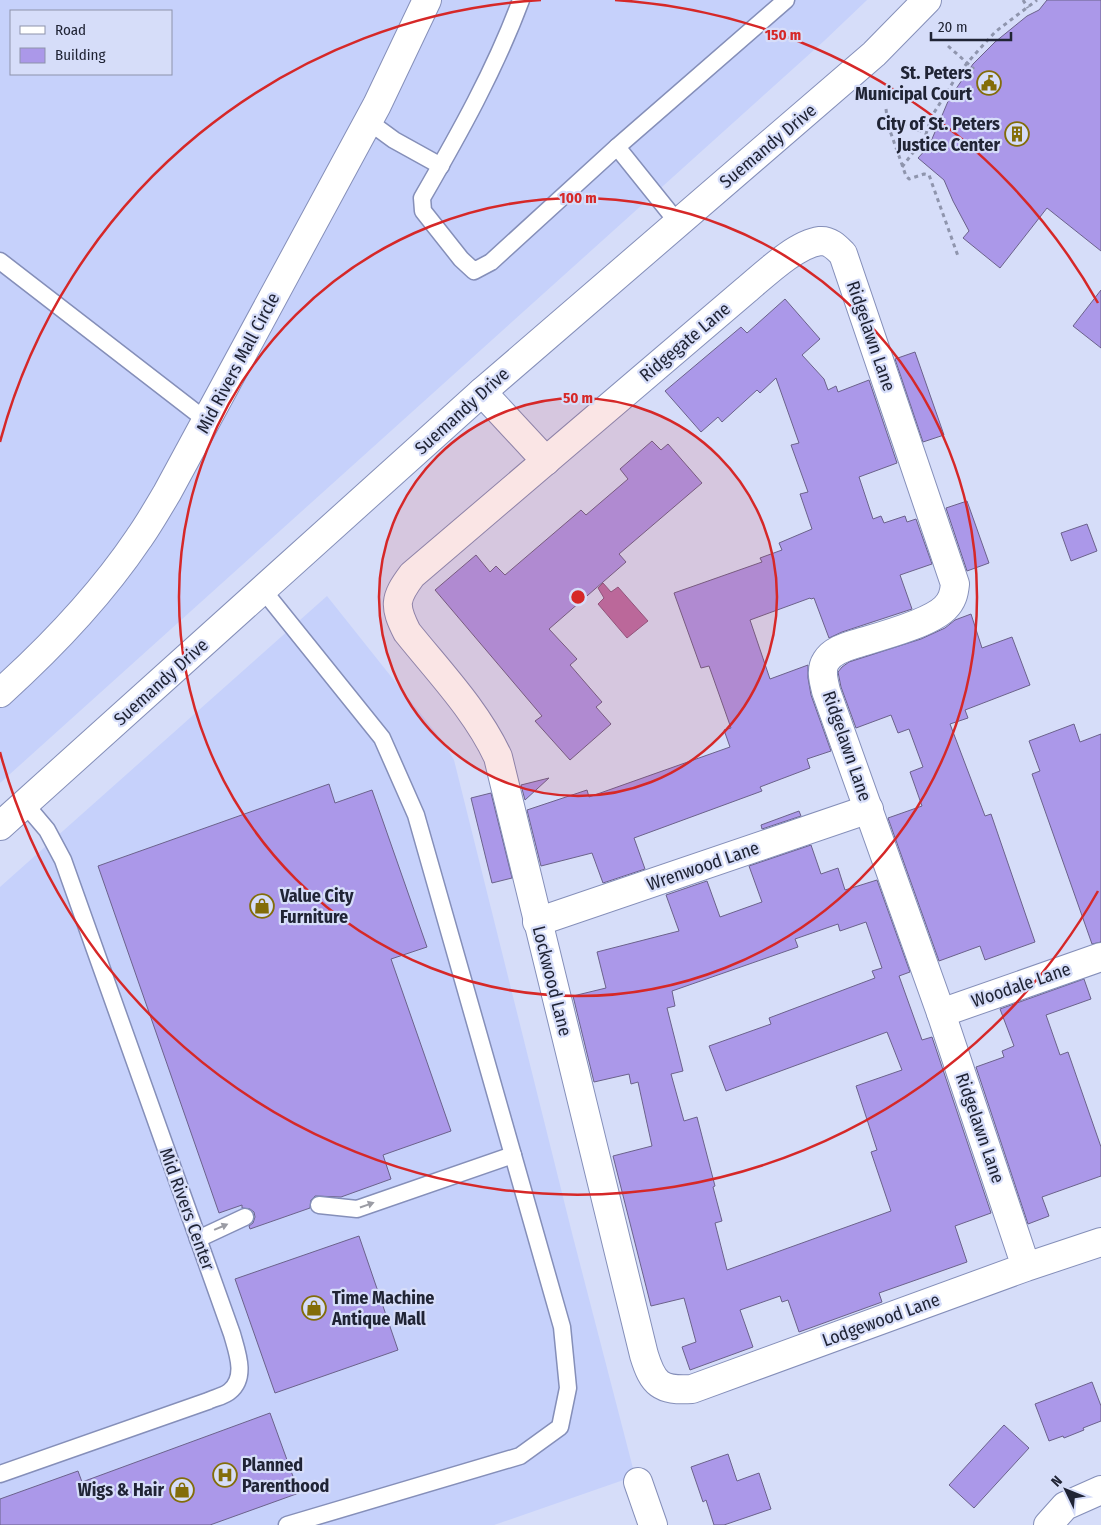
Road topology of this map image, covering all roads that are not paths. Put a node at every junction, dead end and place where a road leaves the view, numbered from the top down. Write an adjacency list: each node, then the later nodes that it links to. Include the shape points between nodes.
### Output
1 (427, 0): 5 (street, Mid Rivers Mall Circle)
2 (521, 0): 7 (lane, via 471,112)
3 (786, 0): 6 (lane)
4 (927, 0): 8 (street, Suemandy Drive, via 874,54)
5 (368, 121): 7 (lane, via 394,140); 12 (street, Mid Rivers Mall Circle)
6 (617, 147): 7 (lane, via 491,262 474,272 423,211 422,198); 8 (lane)
7 (441, 166)
8 (678, 222): 11 (street, Suemandy Drive)
9 (833, 244): 13 (street, Ridgegate Lane, via 822,240 798,249 778,263); 18 (street, Ridgelawn Lane, via 843,254 955,584 953,597 931,619 846,647 825,662 822,673 826,691)
10 (0, 261): 12 (lane)
11 (482, 392): 13 (street); 14 (street, Suemandy Drive)
12 (207, 421): 16 (street, Mid Rivers Mall Circle, via 133,546 101,589 54,641)
13 (546, 461): 15 (street, Ridgegate Lane, via 412,575)
14 (263, 590): 17 (street, Suemandy Drive); 23 (lane, via 386,746 416,815)
15 (397, 600): 20 (street, Lockwood Lane, via 399,616 407,632 472,713 488,735 498,757)
16 (0, 693)
17 (25, 804): 19 (street, Suemandy Drive); 26 (lane, Mid Rivers Center, via 47,830 63,860)
18 (869, 809): 20 (street, Wrenwood Lane); 22 (street, Ridgelawn Lane)
19 (0, 826)
20 (537, 922): 29 (street, Lockwood Lane, via 644,1355 649,1372)
21 (1101, 957): 22 (street, Woodale Lane)
22 (941, 1013): 28 (street, Ridgelawn Lane)
23 (513, 1155): 24 (lane, one-way to 23, via 357,1209); 33 (lane, via 562,1327 568,1388 560,1427 520,1456)
24 (319, 1205)
25 (245, 1217): 26 (lane, one-way to 25)
26 (198, 1239): 30 (lane, Mid Rivers Center, via 238,1357 239,1377 230,1391)
27 (1101, 1242): 28 (street, Lodgewood Lane)
28 (1026, 1267): 29 (street, Lodgewood Lane, via 692,1389 674,1390)
29 (660, 1385)
30 (0, 1474)
31 (638, 1482): 34 (street)
32 (1101, 1490): 35 (street, via 1065,1506)
33 (287, 1525)
34 (653, 1525)
35 (1048, 1525)

